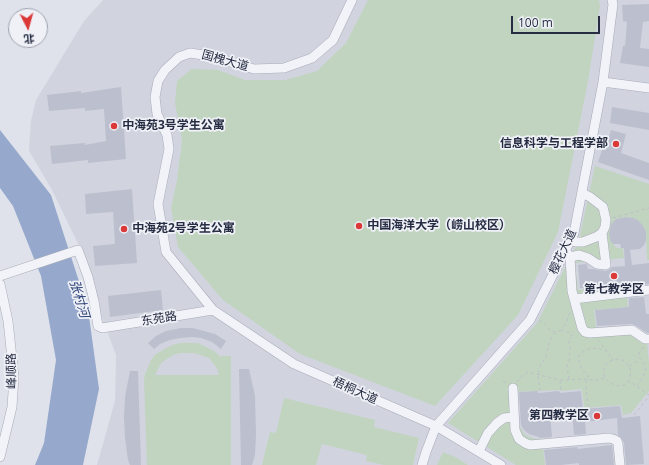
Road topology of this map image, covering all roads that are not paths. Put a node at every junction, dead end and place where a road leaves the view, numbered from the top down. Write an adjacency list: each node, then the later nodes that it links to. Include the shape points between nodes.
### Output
1 (352, 0): 14 (street, 国槐大道, via 333,40 312,58 284,68 254,69 190,53 179,57 158,81 155,97 157,114 167,135 169,149 158,204 166,252)
2 (612, 0): 3 (street, 樱花大道)
3 (604, 82): 4 (street); 5 (street, 樱花大道)
4 (649, 88)
5 (582, 193): 6 (street, via 603,207 606,220); 7 (street, 樱花大道)
6 (602, 233): 7 (street, via 584,242); 8 (street, via 606,265 597,264 579,255)
7 (571, 240): 8 (street, 樱花大道)
8 (568, 254): 12 (street); 18 (street, 樱花大道, via 530,320)
9 (0, 276): 14 (street, 东苑路, via 78,250 88,277 98,326 102,328)
10 (0, 286): 13 (street, 峰顺路)
11 (649, 290): 12 (street)
12 (574, 299): 15 (street, via 586,331 632,330)
13 (2, 304): 20 (street, 峰顺路, via 11,343 14,377 12,407)
14 (213, 310): 18 (street, 梧桐大道, via 294,364)
15 (648, 339)
16 (513, 388): 17 (street)
17 (514, 417): 19 (street, via 504,418 497,423 488,433); 23 (street, via 519,439 530,445 613,439 618,444)
18 (436, 426): 19 (street, 梧桐大道); 21 (street, 樱花大道)
19 (479, 451): 22 (street, 梧桐大道)
20 (0, 457)
21 (422, 465)
22 (501, 465)
23 (620, 465)

